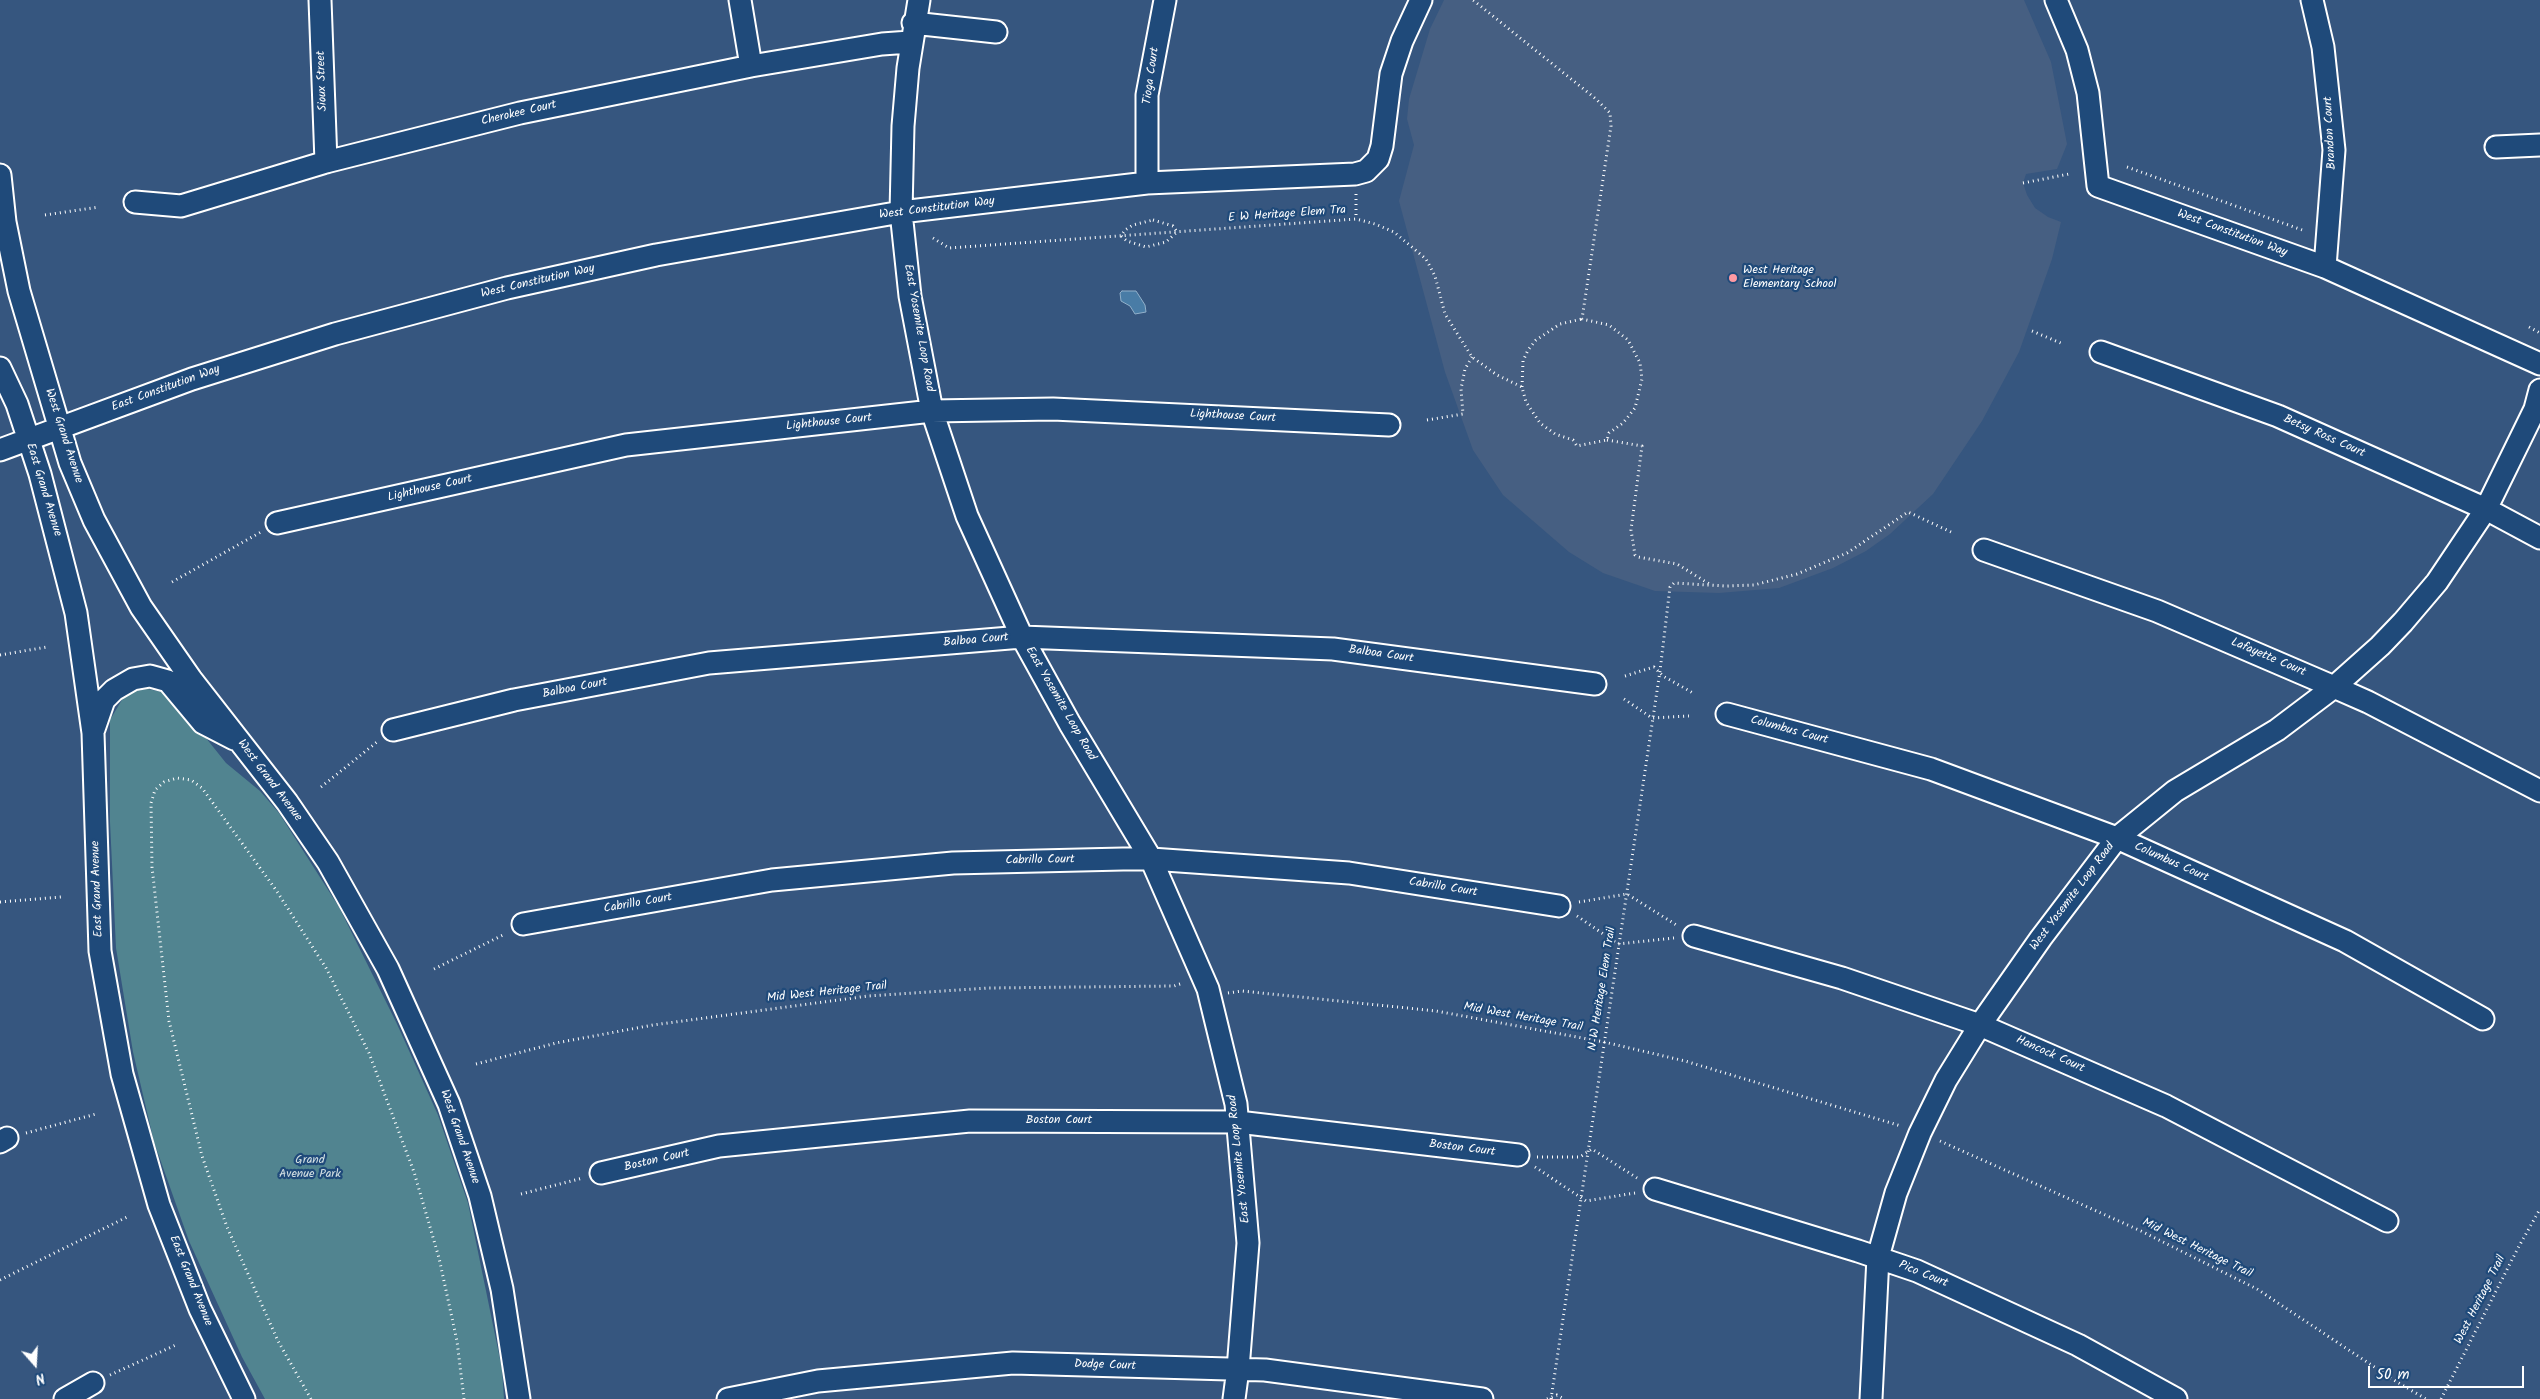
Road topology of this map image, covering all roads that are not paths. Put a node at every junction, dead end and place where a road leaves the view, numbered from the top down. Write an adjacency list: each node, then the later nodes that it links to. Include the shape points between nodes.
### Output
1 (320, 0): 13 (street, Sioux Street)
2 (740, 0): 10 (street)
3 (918, 0): 9 (street, East Yosemite Loop Road)
4 (1165, 0): 15 (street, Tioga Court, via 1147,95)
5 (1421, 0): 15 (street, West Constitution Way, via 1391,74 1378,159 1366,171)
6 (2056, 0): 18 (street, West Constitution Way, via 2078,50 2088,94 2098,186)
7 (2312, 0): 18 (street, Brandon Court, via 2324,56 2334,150)
8 (996, 32): 9 (street, Cherokee Court)
9 (912, 33): 10 (street, Cherokee Court, via 882,44); 17 (street, East Yosemite Loop Road, via 903,126)
10 (751, 66): 13 (street, Cherokee Court, via 520,113)
11 (2540, 145): 12 (street)
12 (2496, 147)
13 (326, 162): 16 (street, Cherokee Court, via 181,206)
14 (0, 175): 26 (street, West Grand Avenue, via 5,222 19,291)
15 (1147, 183): 17 (street, West Constitution Way)
16 (135, 202)
17 (901, 212): 19 (street, West Constitution Way, via 656,255 507,288); 24 (street, East Yosemite Loop Road, via 910,296)
18 (2325, 267): 21 (street, West Constitution Way)
19 (335, 334): 26 (street, East Constitution Way, via 192,379)
20 (2101, 352): 29 (street, Betsy Ross Court, via 2278,416)
21 (2540, 364)
22 (0, 368): 27 (street, East Grand Avenue, via 17,404)
23 (2540, 390): 29 (street, West Yosemite Loop Road, via 2535,408)
24 (932, 411): 25 (street, Lighthouse Court, via 1054,409); 30 (street, Lighthouse Court, via 626,445); 33 (street, East Yosemite Loop Road, via 967,516)
25 (1389, 425)
26 (60, 428): 27 (street, East Constitution Way); 39 (street, West Grand Avenue, via 72,469 122,576 191,679)
27 (28, 441): 28 (street, East Constitution Way); 38 (street, East Grand Avenue, via 59,541 76,613)
28 (0, 450)
29 (2486, 509): 31 (street, Betsy Ross Court); 35 (street, West Yosemite Loop Road, via 2437,582 2403,622)
30 (277, 523)
31 (2540, 538)
32 (1984, 550): 35 (street, Lafayette Court, via 2157,611)
33 (1022, 638): 34 (street, Balboa Court, via 1333,649); 37 (street, Balboa Court, via 708,663 514,700); 42 (street, East Yosemite Loop Road)
34 (1595, 684)
35 (2334, 687): 40 (street, Lafayette Court); 41 (street, West Yosemite Loop Road, via 2277,730 2175,791)
36 (1727, 714): 41 (street, Columbus Court, via 1931,769)
37 (393, 730)
38 (93, 733): 39 (street, via 104,700 114,690 133,679 150,676 168,681 203,723); 57 (street, East Grand Avenue, via 100,951 122,1074 159,1205 200,1309)
39 (239, 741): 58 (street, West Grand Avenue, via 287,802 328,862 388,970 449,1104 480,1196 502,1289)
40 (2540, 791)
41 (2117, 838): 46 (street, Columbus Court, via 2344,941); 47 (street, West Yosemite Loop Road)
42 (1151, 859): 43 (street, Cabrillo Court, via 1349,874); 44 (street, Cabrillo Court, via 953,863 782,879); 48 (street, East Yosemite Loop Road, via 1208,989 1226,1056)
43 (1559, 906)
44 (523, 924)
45 (1694, 936): 47 (street, Hancock Court, via 1842,978)
46 (2483, 1019)
47 (1980, 1025): 52 (street, Hancock Court, via 2166,1106); 53 (street, West Yosemite Loop Road, via 1946,1080 1920,1133 1896,1193)
48 (1238, 1122): 49 (street, Boston Court); 50 (street, Boston Court, via 970,1121 720,1146); 54 (street, East Yosemite Loop Road, via 1248,1243)
49 (1518, 1155)
50 (601, 1173)
51 (1655, 1189): 53 (street, Pico Court)
52 (2388, 1221)
53 (1878, 1257): 62 (street, West Yosemite Loop Road); 63 (street, Pico Court, via 1917,1271 2078,1345)
54 (1238, 1368): 59 (street, Dodge Court, via 1013,1363 818,1381); 60 (street, East Yosemite Loop Road); 61 (street, Dodge Court)
55 (93, 1382): 56 (street)
56 (65, 1399)
57 (244, 1399)
58 (519, 1399)
59 (728, 1399)
60 (1234, 1399)
61 (1482, 1399)
62 (1872, 1399)
63 (2176, 1399)

